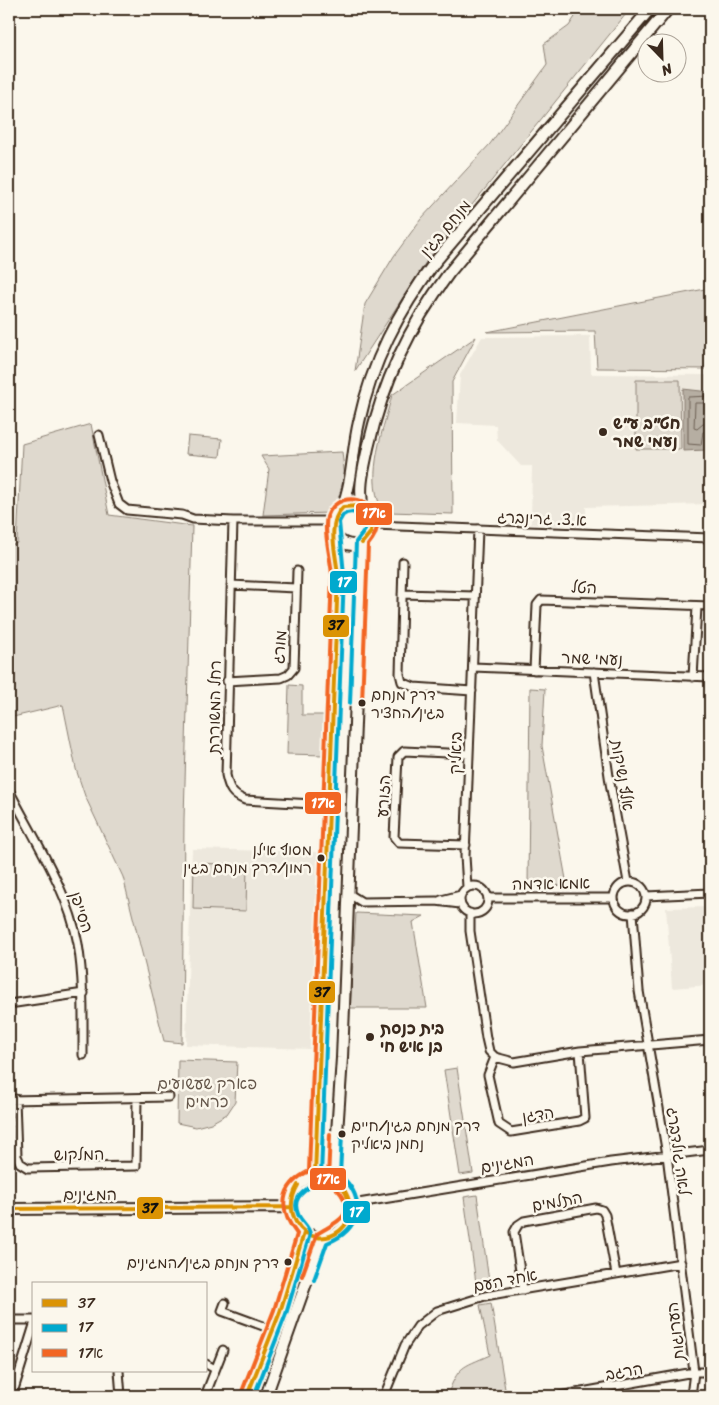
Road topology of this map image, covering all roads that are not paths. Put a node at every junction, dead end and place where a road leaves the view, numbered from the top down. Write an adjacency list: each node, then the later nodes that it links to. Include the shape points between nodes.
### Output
1 (650, 9): 4 (main road, מנחם בגין, via 435,262 407,302 373,370 359,420)
2 (668, 9): 5 (main road, מנחם בגין, via 449,273 422,311 380,400 360,490)
3 (99, 435): 6 (street, via 110,481 119,504 126,510)
4 (342, 508): 5 (main road, via 352,505); 7 (main road)
5 (363, 508): 8 (main road, via 372,518)
6 (233, 521): 7 (street); 15 (street, רחל המשוררת)
7 (333, 521): 10 (main road)
8 (373, 525): 9 (street, א.צ. גרינברג); 12 (main road)
9 (478, 529): 11 (street, א.צ. גרינברג); 18 (street, ביאליק)
10 (335, 534): 12 (main road, via 345,544); 30 (main road, via 338,575)
11 (710, 538)
12 (362, 542): 35 (main road)
13 (403, 562): 17 (street)
14 (296, 571): 16 (street, מורג)
15 (231, 585): 16 (street); 26 (street, רחל המשוררת)
16 (296, 588): 26 (street, מורג, via 294,668 281,678)
17 (402, 594): 18 (street); 27 (street, via 402,682 414,687)
18 (475, 596): 21 (street, ביאליק)
19 (710, 606): 20 (street, הטל)
20 (697, 607): 22 (street, הטל, via 541,600 537,605); 24 (street)
21 (473, 667): 22 (street, נעמי שמר); 27 (street, ביאליק)
22 (534, 670): 23 (street, נעמי שמר)
23 (594, 672): 24 (street, נעמי שמר); 32 (street, אלף נשיקות)
24 (694, 676): 25 (street, נעמי שמר)
25 (710, 677)
26 (227, 681): 30 (street, רחל המשוררת, via 226,776 229,788 245,800)
27 (472, 691): 28 (street, ביאליק)
28 (469, 754): 31 (street, ביאליק); 31 (street, הזורע, via 404,751 398,757 394,836 399,842)
29 (9, 790): 46 (street, הסייפן, via 62,893 78,942)
30 (330, 805): 58 (main road)
31 (466, 845): 33 (street, ביאליק)
32 (628, 882): 37 (street, via 639,884); 39 (street, via 617,888)
33 (467, 888): 36 (street); 38 (street, via 480,887)
34 (710, 892): 37 (street)
35 (349, 894): 41 (street); 43 (main road)
36 (461, 895): 40 (street); 42 (street)
37 (646, 896): 45 (street, via 644,907)
38 (488, 898): 39 (street, אמא אדמה); 44 (street, via 483,910)
39 (614, 898): 45 (street, via 619,909)
40 (436, 901): 41 (street); 42 (street)
41 (362, 902): 43 (street)
42 (460, 904): 44 (street)
43 (348, 912): 59 (main road)
44 (470, 913): 52 (street, via 486,1038)
45 (633, 913): 49 (street, via 639,991)
46 (84, 993): 47 (street); 51 (street, הסייפן)
47 (9, 1004)
48 (710, 1040): 49 (street)
49 (649, 1044): 50 (street); 57 (street, לאה גולדברג)
50 (580, 1051): 52 (street, via 514,1062); 52 (street, הדגן, via 585,1118 511,1132 499,1124 488,1074)
51 (83, 1055)
52 (494, 1057)
53 (169, 1097): 54 (street, המלקוש)
54 (137, 1098): 55 (street, המלקוש); 55 (street, המלקוש, via 136,1166 119,1167 28,1168 20,1163)
55 (12, 1100)
56 (710, 1150): 57 (street, המגינים)
57 (667, 1155): 60 (street, המגינים); 65 (street, לאה גולדברג)
58 (315, 1175): 59 (main road); 61 (main road, via 297,1186)
59 (334, 1178): 60 (main road, via 343,1184)
60 (352, 1204): 64 (main road, via 347,1222 340,1230)
61 (291, 1207): 62 (main road, המגינים); 63 (main road, via 292,1217)
62 (9, 1209)
63 (304, 1233): 64 (main road); 71 (main road)
64 (322, 1238): 83 (main road)
65 (681, 1263): 66 (street, אחד העם); 77 (street, הערוגות)
66 (616, 1274): 67 (street, אחד העם); 67 (street, התלמים, via 605,1215 596,1208 524,1221 518,1225 514,1232)
67 (523, 1290): 84 (street, אחד העם, via 485,1296 428,1317 405,1344)
68 (225, 1303): 71 (street, via 222,1311)
69 (9, 1320): 70 (street)
70 (32, 1320)
71 (274, 1330): 82 (main road)
72 (32, 1331): 79 (street)
73 (223, 1350): 75 (street)
74 (208, 1365): 75 (street)
75 (215, 1369): 81 (street)
76 (119, 1372): 80 (street)
77 (694, 1372): 78 (street, הרגב); 85 (street, הרגב); 86 (street, הערוגות)
78 (710, 1372)
79 (12, 1396)
80 (121, 1396)
81 (205, 1396)
82 (247, 1396)
83 (266, 1396)
84 (384, 1396)
85 (559, 1396)
86 (691, 1396)

